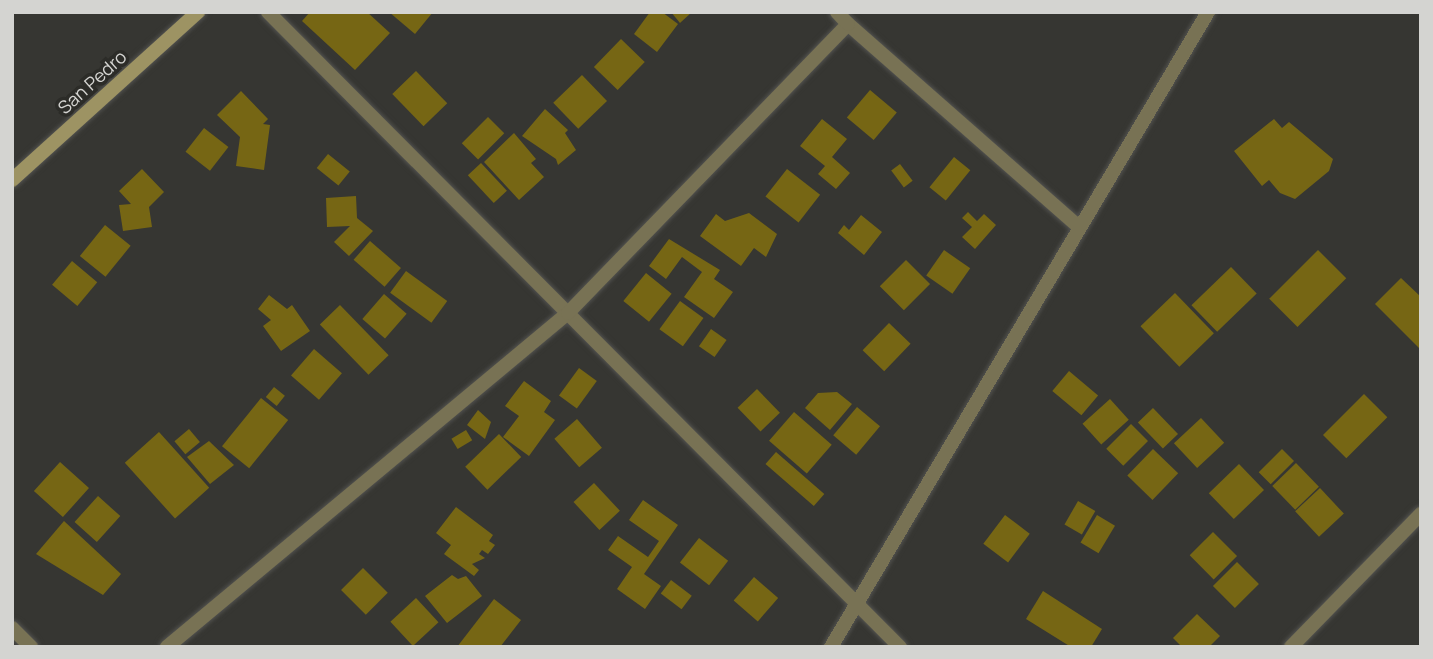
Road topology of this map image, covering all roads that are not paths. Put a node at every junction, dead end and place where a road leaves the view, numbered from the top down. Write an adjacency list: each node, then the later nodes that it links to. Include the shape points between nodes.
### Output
1 (198, 12): 6 (main road, San Pedro)
2 (268, 12): 8 (street)
3 (837, 12): 5 (street)
4 (1208, 12): 7 (street)
5 (848, 24): 7 (street); 8 (street)
6 (12, 180)
7 (1079, 227): 10 (street)
8 (568, 313): 10 (street); 13 (street)
9 (1421, 514): 16 (street)
10 (856, 603): 14 (street); 15 (street)
11 (12, 628): 12 (street)
12 (31, 647)
13 (167, 647)
14 (831, 647)
15 (900, 647)
16 (1291, 647)

